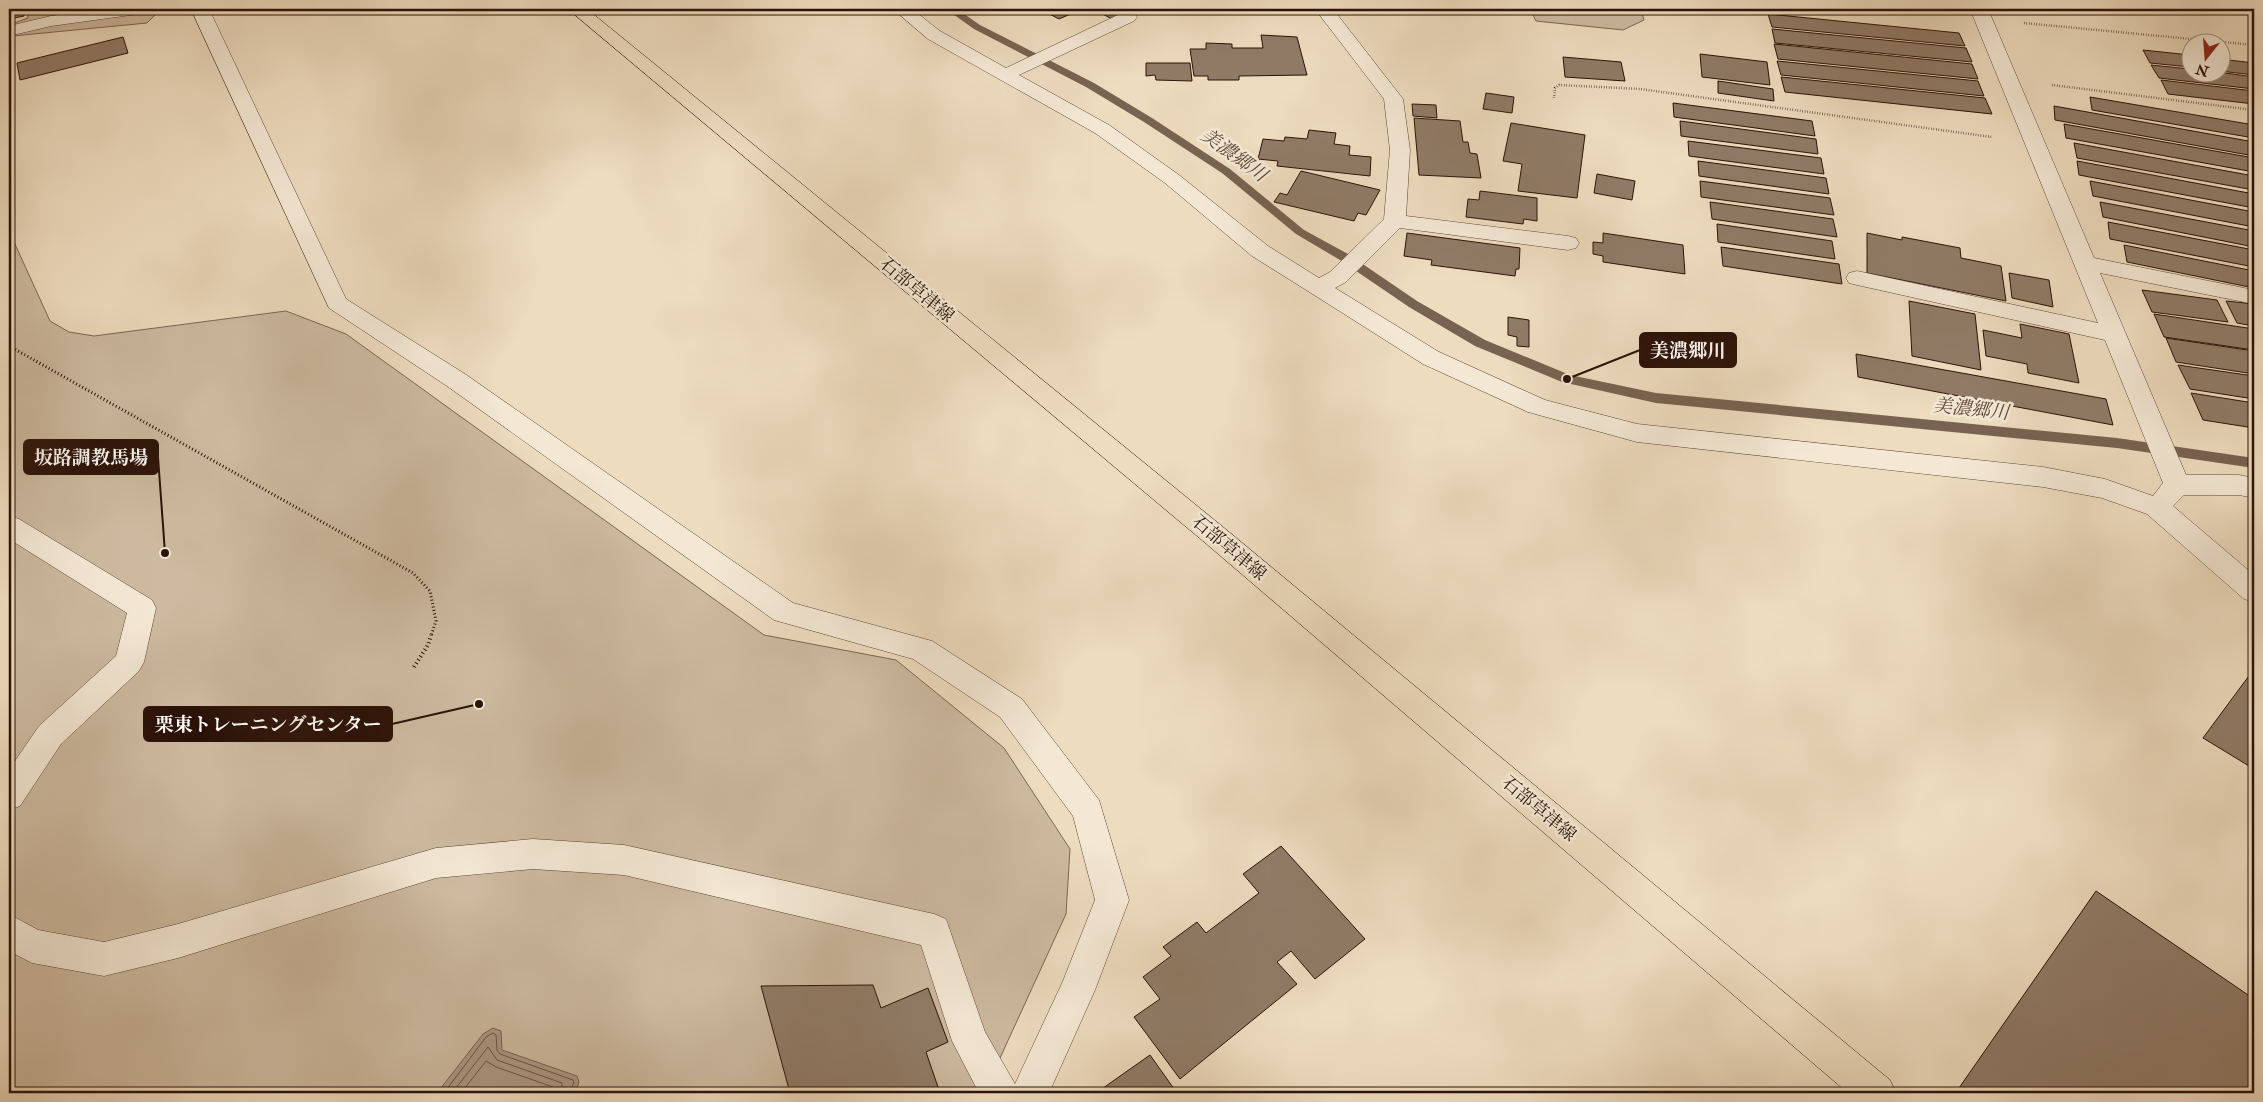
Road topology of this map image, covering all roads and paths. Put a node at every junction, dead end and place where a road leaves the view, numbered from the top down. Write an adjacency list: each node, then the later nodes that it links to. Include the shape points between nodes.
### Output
1 (138, 9): 8 (street, via 52,21)
2 (200, 9): 32 (street, via 337,303 464,386 784,612 922,649 1011,708 1088,810 1112,900 1077,990)
3 (577, 9): 33 (main road, 石部草津線, via 1205,528)
4 (902, 9): 10 (street, via 934,35)
5 (1324, 9): 15 (street, via 1392,99 1400,150)
6 (1981, 14): 9 (path); 11 (street)
7 (1128, 17): 10 (street)
8 (9, 31)
9 (2254, 45)
10 (1015, 71): 19 (street, via 1172,179 1260,252)
11 (2009, 80): 13 (path); 14 (street)
12 (1554, 98): 14 (path, via 1559,84 1640,89)
13 (2254, 110)
14 (2035, 143): 17 (street)
15 (1395, 221): 16 (street); 19 (street)
16 (1568, 243)
17 (2085, 264): 20 (street); 21 (street)
18 (1857, 278): 21 (street)
19 (1329, 283): 25 (street, via 1431,358 1537,406 1637,433 2043,476 2106,489)
20 (2254, 297)
21 (2114, 334): 23 (street)
22 (9, 346): 28 (path, via 413,573 430,591 436,621 428,645)
23 (2174, 478): 24 (street); 25 (street)
24 (2254, 488)
25 (2156, 507): 27 (street)
26 (9, 526): 29 (street, via 142,608 129,662 50,735)
27 (2254, 591)
28 (414, 667)
29 (9, 796)
30 (10, 934): 31 (street, via 32,946 104,959 178,941 436,863 533,854 624,860 934,931 970,1041)
31 (1000, 1093)
32 (1030, 1093)
33 (1877, 1093)

